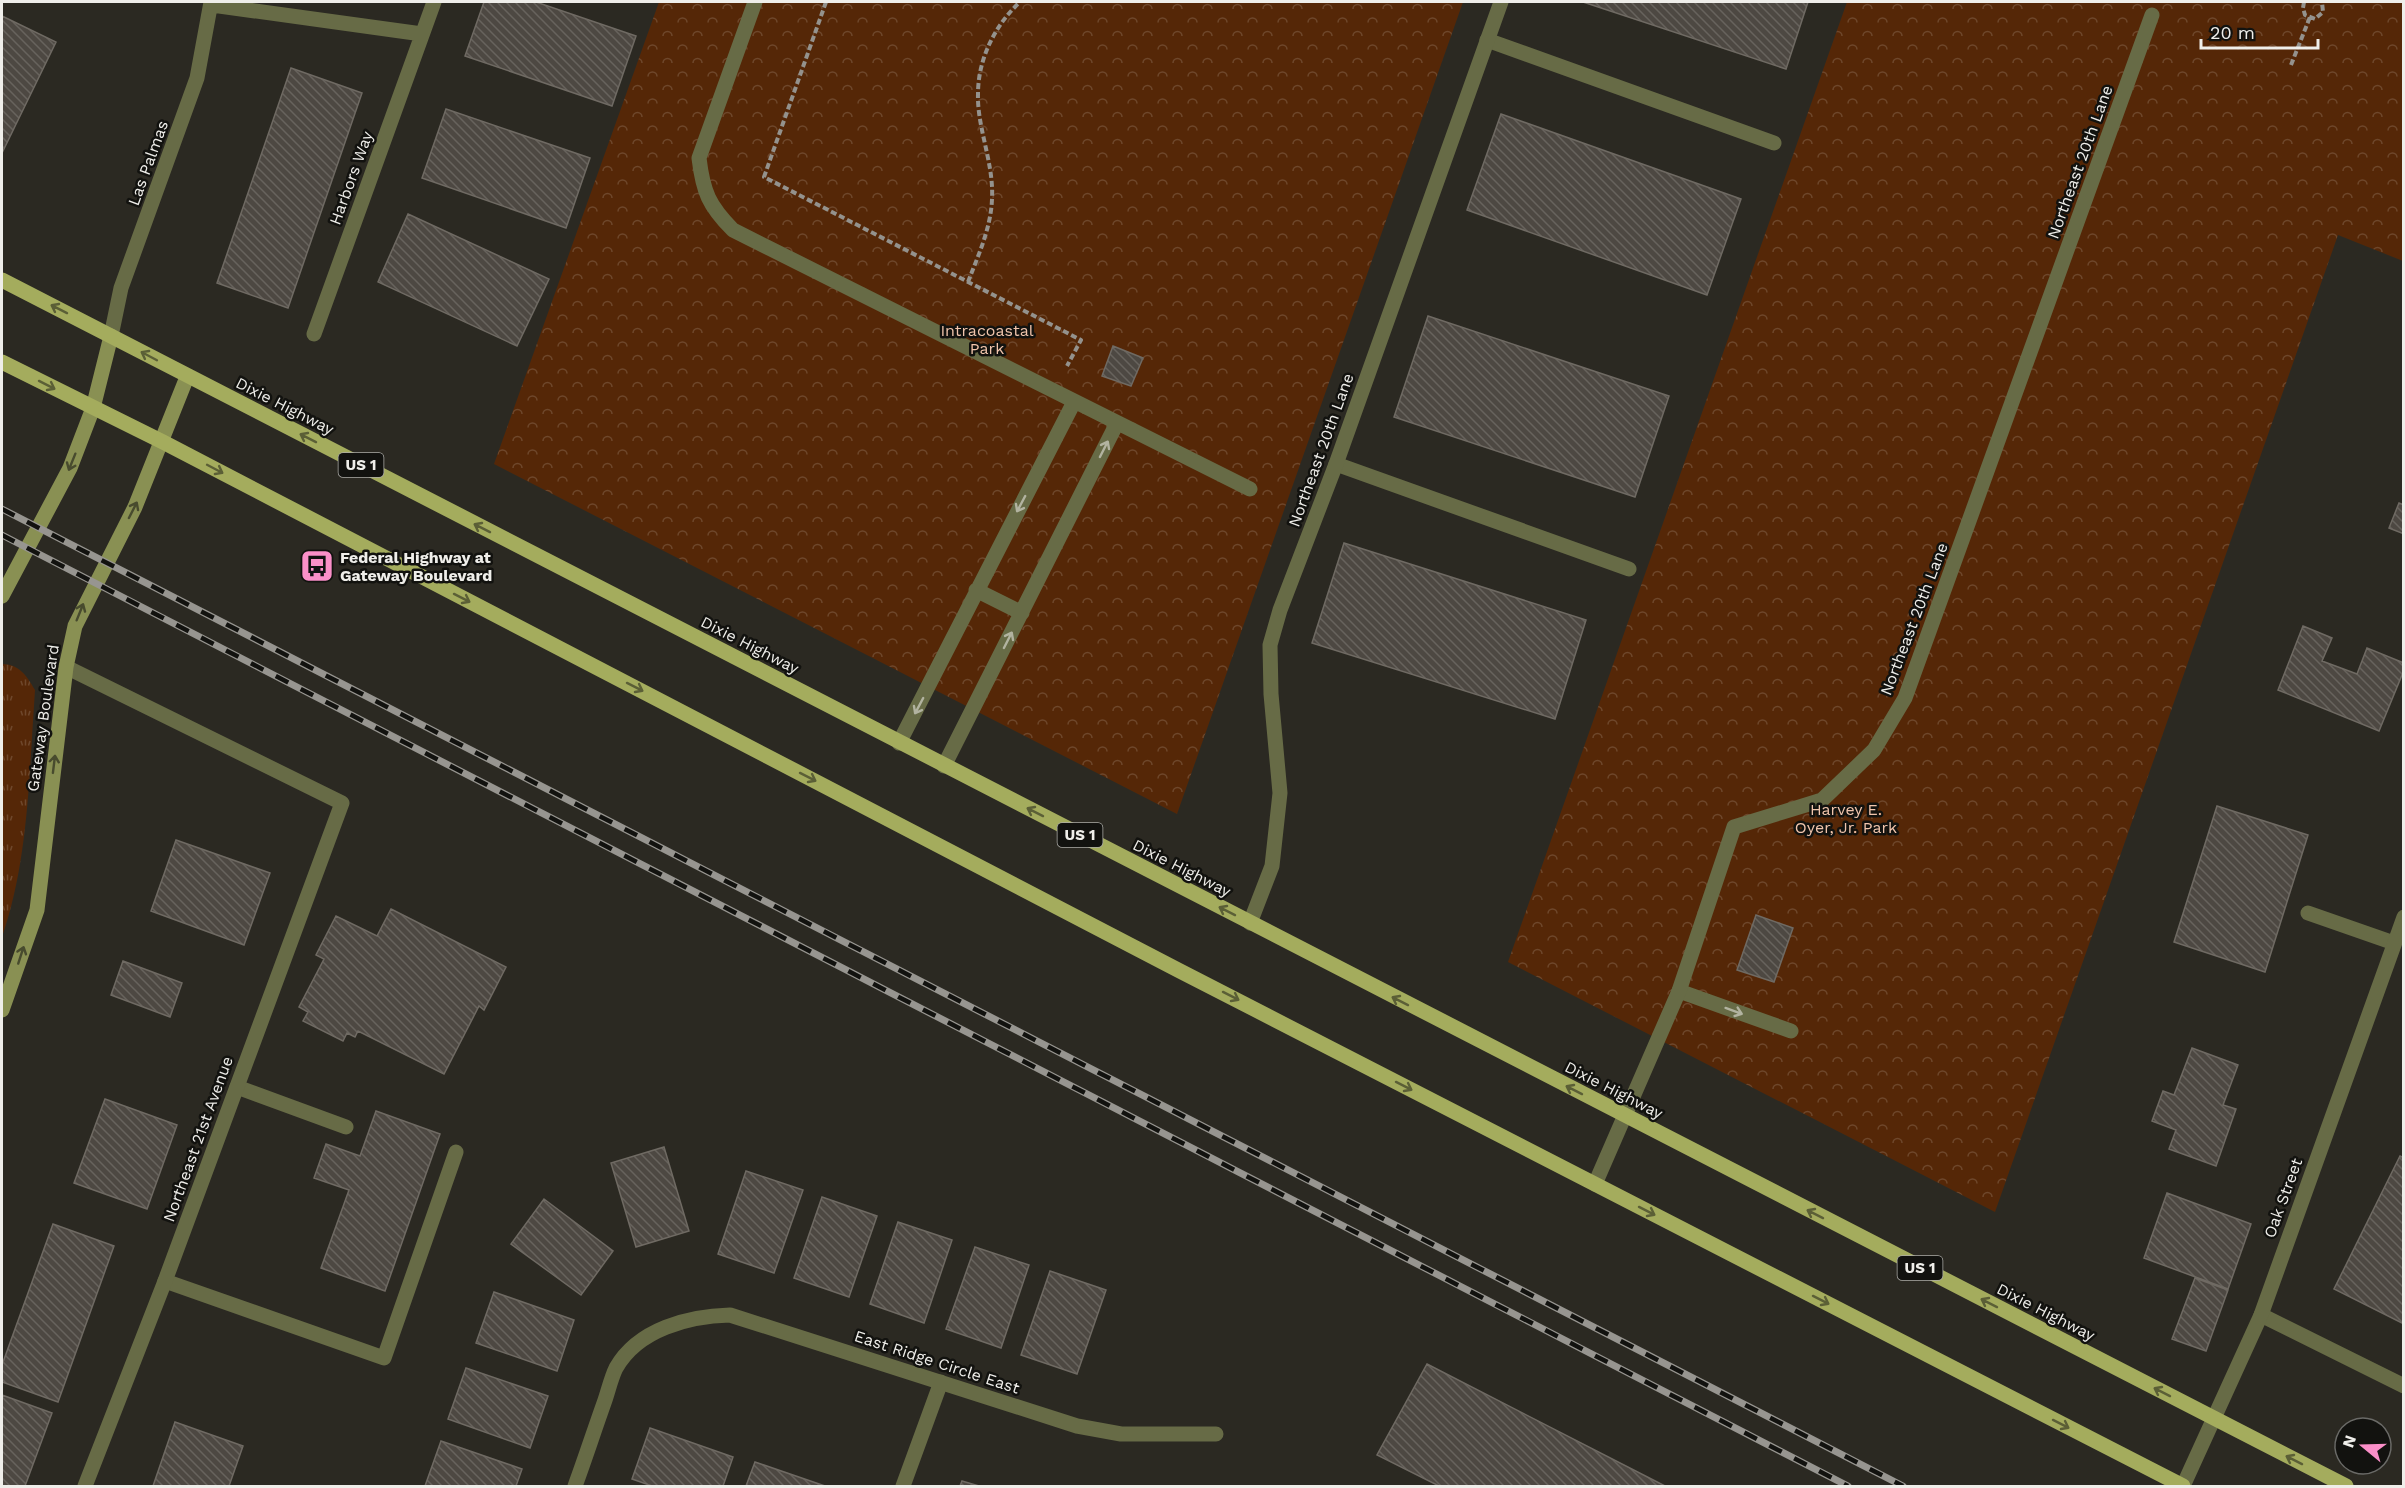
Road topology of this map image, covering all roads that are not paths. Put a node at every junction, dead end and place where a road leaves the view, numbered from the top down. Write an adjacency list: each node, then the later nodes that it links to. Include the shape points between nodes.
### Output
1 (434, 2): 6 (street, Harbors Way)
2 (755, 2): 14 (street, via 699,158 702,185 714,211 733,230)
3 (1501, 2): 7 (street, Northeast 20th Lane)
4 (212, 3): 6 (street); 11 (street, Las Palmas, via 197,78 121,288)
5 (2152, 15): 31 (street, Northeast 20th Lane, via 1905,698 1874,750 1822,800 1734,827)
6 (422, 34): 10 (street, Harbors Way)
7 (1487, 40): 8 (street); 18 (street, Northeast 20th Lane)
8 (1774, 143)
9 (2, 280): 11 (main road, Dixie Highway / US 1, one-way to 9)
10 (314, 334)
11 (111, 336): 13 (main road, Dixie Highway / US 1, one-way to 11); 15 (main road)
12 (2, 362): 15 (main road, one-way to 15)
13 (187, 376): 17 (main road, Gateway Boulevard); 25 (main road, Dixie Highway / US 1, one-way to 13)
14 (1074, 402): 16 (street); 21 (street, one-way to 21)
15 (93, 408): 17 (main road); 22 (main road, one-way to 22, via 70,468)
16 (1117, 423): 19 (street); 23 (street, one-way to 16)
17 (163, 442): 24 (main road, Gateway Boulevard, one-way to 17, via 82,608 135,507); 38 (main road, one-way to 38)
18 (1336, 464): 20 (street); 29 (street, Northeast 20th Lane, via 1270,645 1280,793 1272,866)
19 (1250, 489)
20 (1629, 569)
21 (976, 590): 23 (street); 25 (street, one-way to 25)
22 (2, 596)
23 (1022, 613): 26 (street, one-way to 23)
24 (66, 667): 32 (main road, Gateway Boulevard, one-way to 24, via 37,909); 34 (street, Northeast 21st Avenue, via 342,803)
25 (899, 742): 26 (main road, Dixie Highway / US 1)
26 (944, 765): 29 (main road, Dixie Highway / US 1, one-way to 26)
27 (2308, 913): 30 (street)
28 (2403, 917): 30 (street, Oak Street)
29 (1251, 923): 35 (main road, Dixie Highway / US 1, one-way to 29)
30 (2394, 943): 40 (street, Oak Street)
31 (1678, 991): 33 (street, one-way to 33); 35 (street, Northeast 20th Lane)
32 (2, 1011)
33 (1791, 1031)
34 (237, 1087): 36 (street); 39 (street, Northeast 21st Avenue)
35 (1626, 1117): 38 (street, Northeast 20th Lane); 43 (main road, Dixie Highway / US 1, one-way to 35)
36 (346, 1127)
37 (456, 1152): 39 (street, via 384,1358)
38 (1595, 1184): 48 (main road, one-way to 48)
39 (165, 1281): 45 (street, Northeast 21st Avenue)
40 (2261, 1315): 42 (street); 43 (street, Oak Street)
41 (941, 1382): 44 (street, East Ridge Circle East, via 1077,1426 1121,1434); 46 (street, East Ridge Circle East, via 730,1315 681,1320 633,1349 616,1368); 47 (street)
42 (2403, 1386)
43 (2214, 1419): 48 (street, Oak Street); 49 (main road, Dixie Highway / US 1, one-way to 43)
44 (1216, 1434)
45 (85, 1486)
46 (575, 1486)
47 (903, 1486)
48 (2183, 1486)
49 (2346, 1486)

